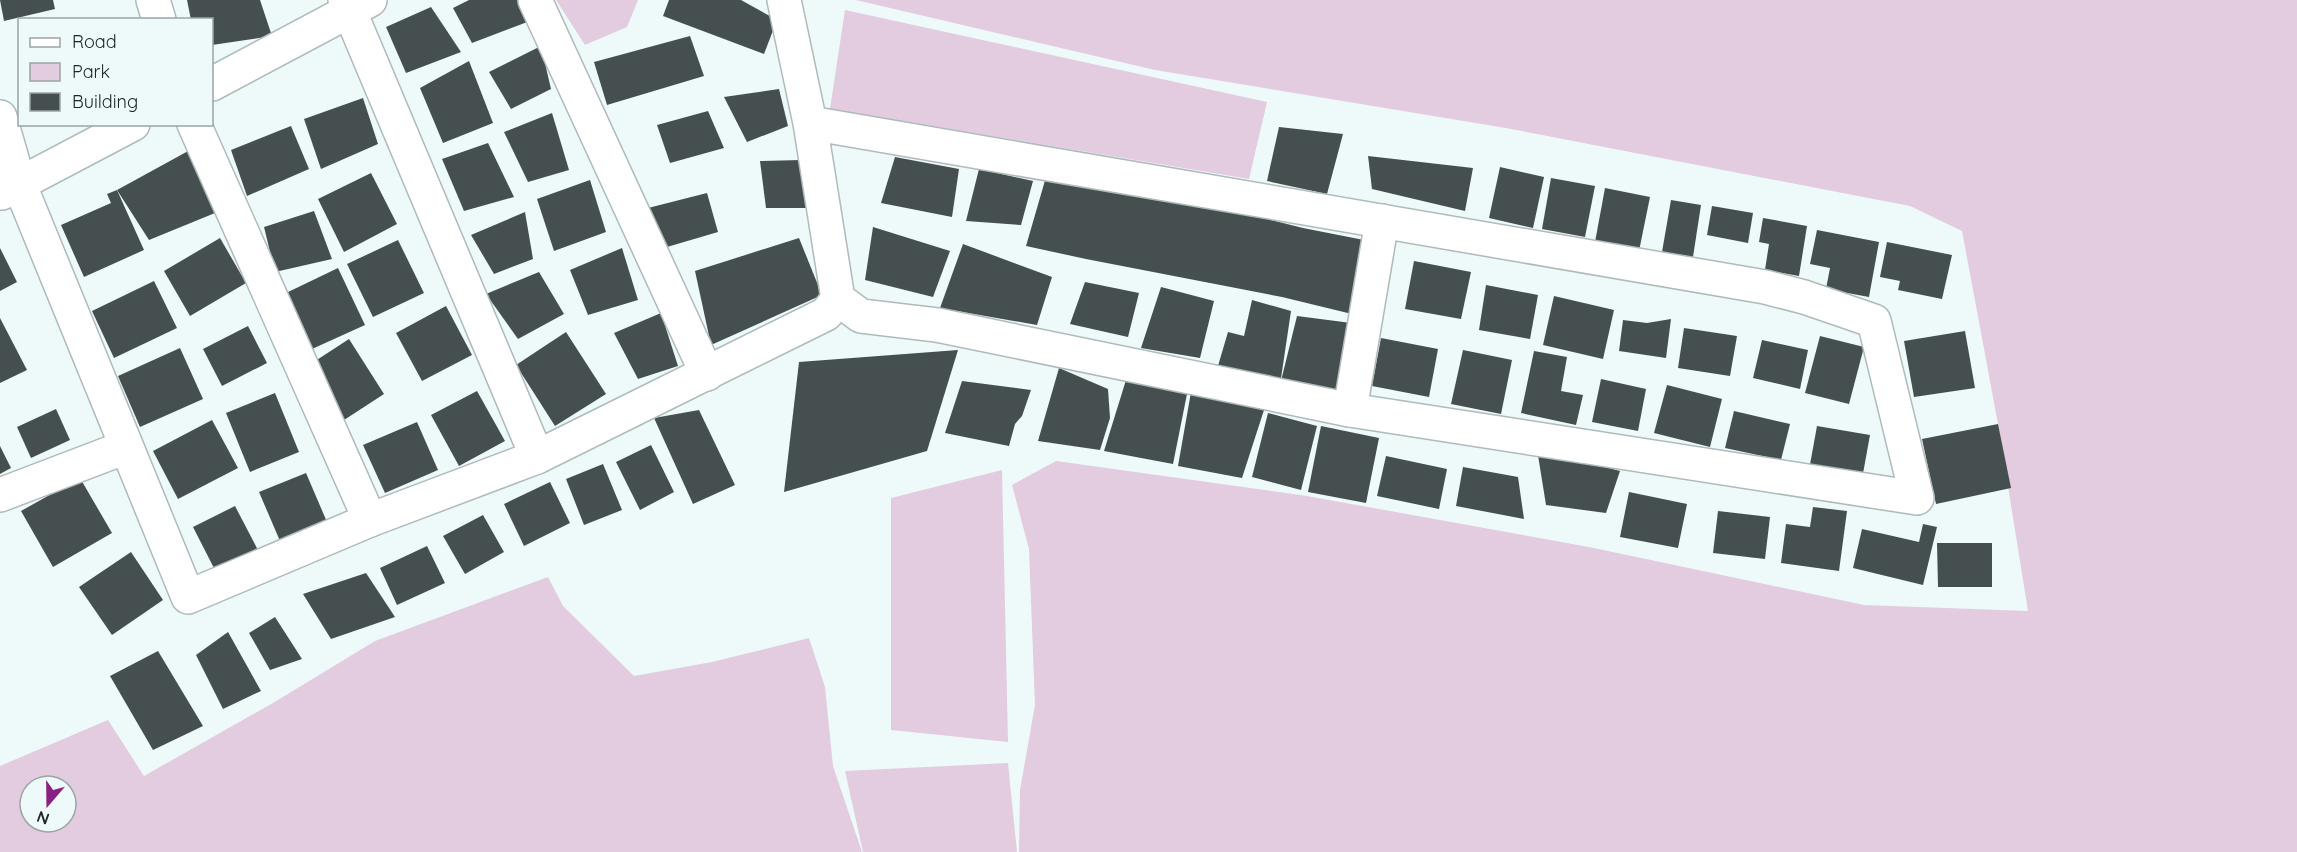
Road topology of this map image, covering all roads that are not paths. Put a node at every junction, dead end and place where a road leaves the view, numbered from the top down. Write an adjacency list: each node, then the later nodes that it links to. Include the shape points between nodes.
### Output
1 (153, 0): 5 (street)
2 (535, 0): 14 (street)
3 (784, 0): 8 (street)
4 (355, 4): 6 (street); 17 (street)
5 (158, 18)
6 (213, 83)
7 (0, 117): 11 (street)
8 (810, 123): 12 (street); 13 (street)
9 (129, 126): 11 (street)
10 (195, 126): 19 (street)
11 (9, 189): 16 (street)
12 (1382, 221): 15 (street); 15 (street, via 1765,287 1874,321 1917,498)
13 (838, 299): 14 (street, via 826,314); 15 (street, via 861,316 937,325)
14 (707, 374): 17 (street)
15 (1350, 410)
16 (126, 447): 18 (street); 19 (street, via 188,597)
17 (537, 457): 19 (street)
18 (0, 495)
19 (370, 520)

